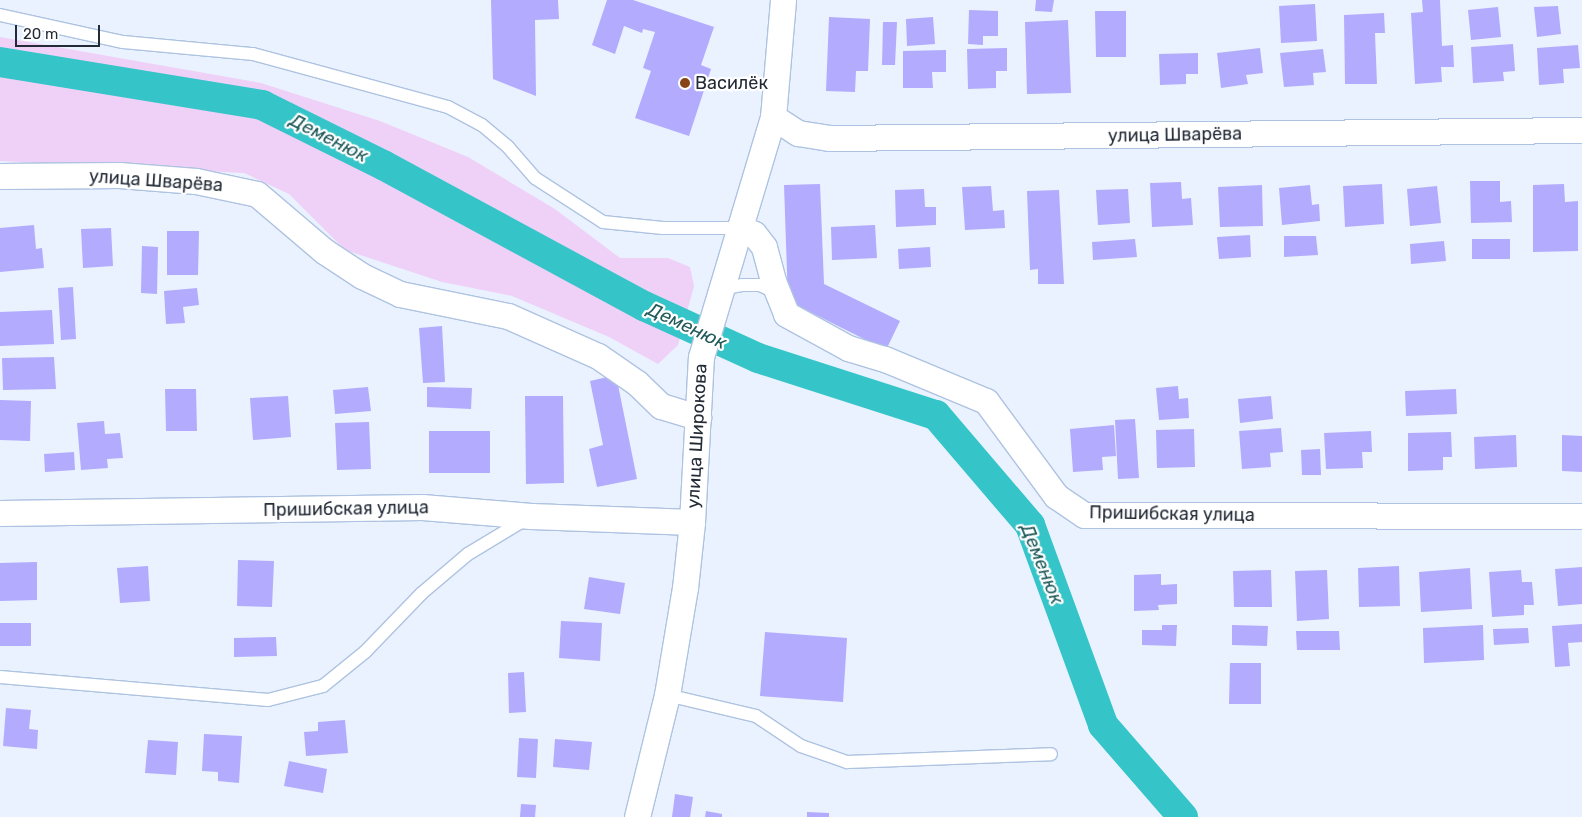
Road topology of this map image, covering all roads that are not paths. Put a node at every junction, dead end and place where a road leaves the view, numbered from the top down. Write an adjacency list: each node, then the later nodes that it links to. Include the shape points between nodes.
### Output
1 (783, 0): 3 (street, улица Широкова)
2 (0, 15): 6 (lane, via 123,42 252,54 448,107 482,125 508,147 535,178 603,222 663,228)
3 (773, 117): 4 (street, улица Шварёва, via 798,133 829,138); 6 (street, улица Широкова)
4 (1582, 130)
5 (0, 176): 9 (street, улица Шварёва, via 148,177 196,181 257,194 324,251 362,276 400,294 508,316 598,356 637,383 661,406)
6 (740, 228): 7 (street, Пришибская улица, via 754,234 764,247); 8 (street, улица Широкова)
7 (777, 293): 8 (lane, via 760,285 742,285 731,287); 12 (street, Пришибская улица, via 786,314 848,348 885,359 986,401 1056,496 1084,515)
8 (719, 296): 9 (street, улица Широкова, via 702,357)
9 (698, 416): 13 (street, улица Широкова)
10 (0, 513): 11 (street, Пришибская улица, via 422,507)
11 (531, 516): 13 (street, Пришибская улица); 14 (lane, via 468,554 422,593 365,652 323,686 268,700)
12 (1582, 516)
13 (692, 522): 15 (street, улица Широкова, via 685,588)
14 (0, 677)
15 (666, 695): 16 (lane, via 756,716 801,746 847,762); 17 (street, улица Широкова)
16 (1051, 754)
17 (638, 817)

